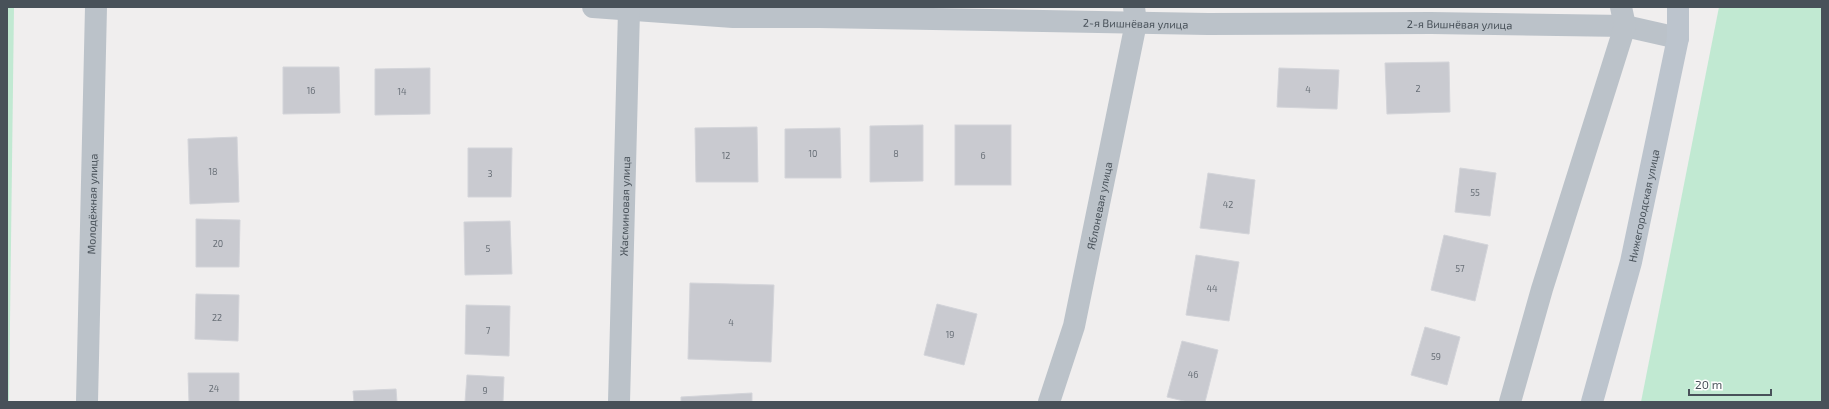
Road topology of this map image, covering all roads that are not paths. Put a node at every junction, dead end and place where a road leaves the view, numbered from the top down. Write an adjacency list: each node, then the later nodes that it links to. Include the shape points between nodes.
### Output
1 (96, 7): 9 (street, Молодёжная улица)
2 (593, 7): 4 (street, 2-я Вишнёвая улица)
3 (1678, 7): 8 (street, Нижегородская улица)
4 (629, 10): 5 (street, 2-я Вишнёвая улица); 10 (street, Жасминовая улица)
5 (733, 12): 6 (street, 2-я Вишнёвая улица, via 818,16)
6 (1135, 15): 7 (street, 2-я Вишнёвая улица, via 1431,22); 11 (street, Яблоневая улица, via 1074,326)
7 (1623, 17): 8 (street, 2-я Вишнёвая улица); 12 (street)
8 (1678, 38): 13 (street, Нижегородская улица, via 1631,262)
9 (87, 402)
10 (619, 402)
11 (1049, 402)
12 (1510, 402)
13 (1592, 402)

